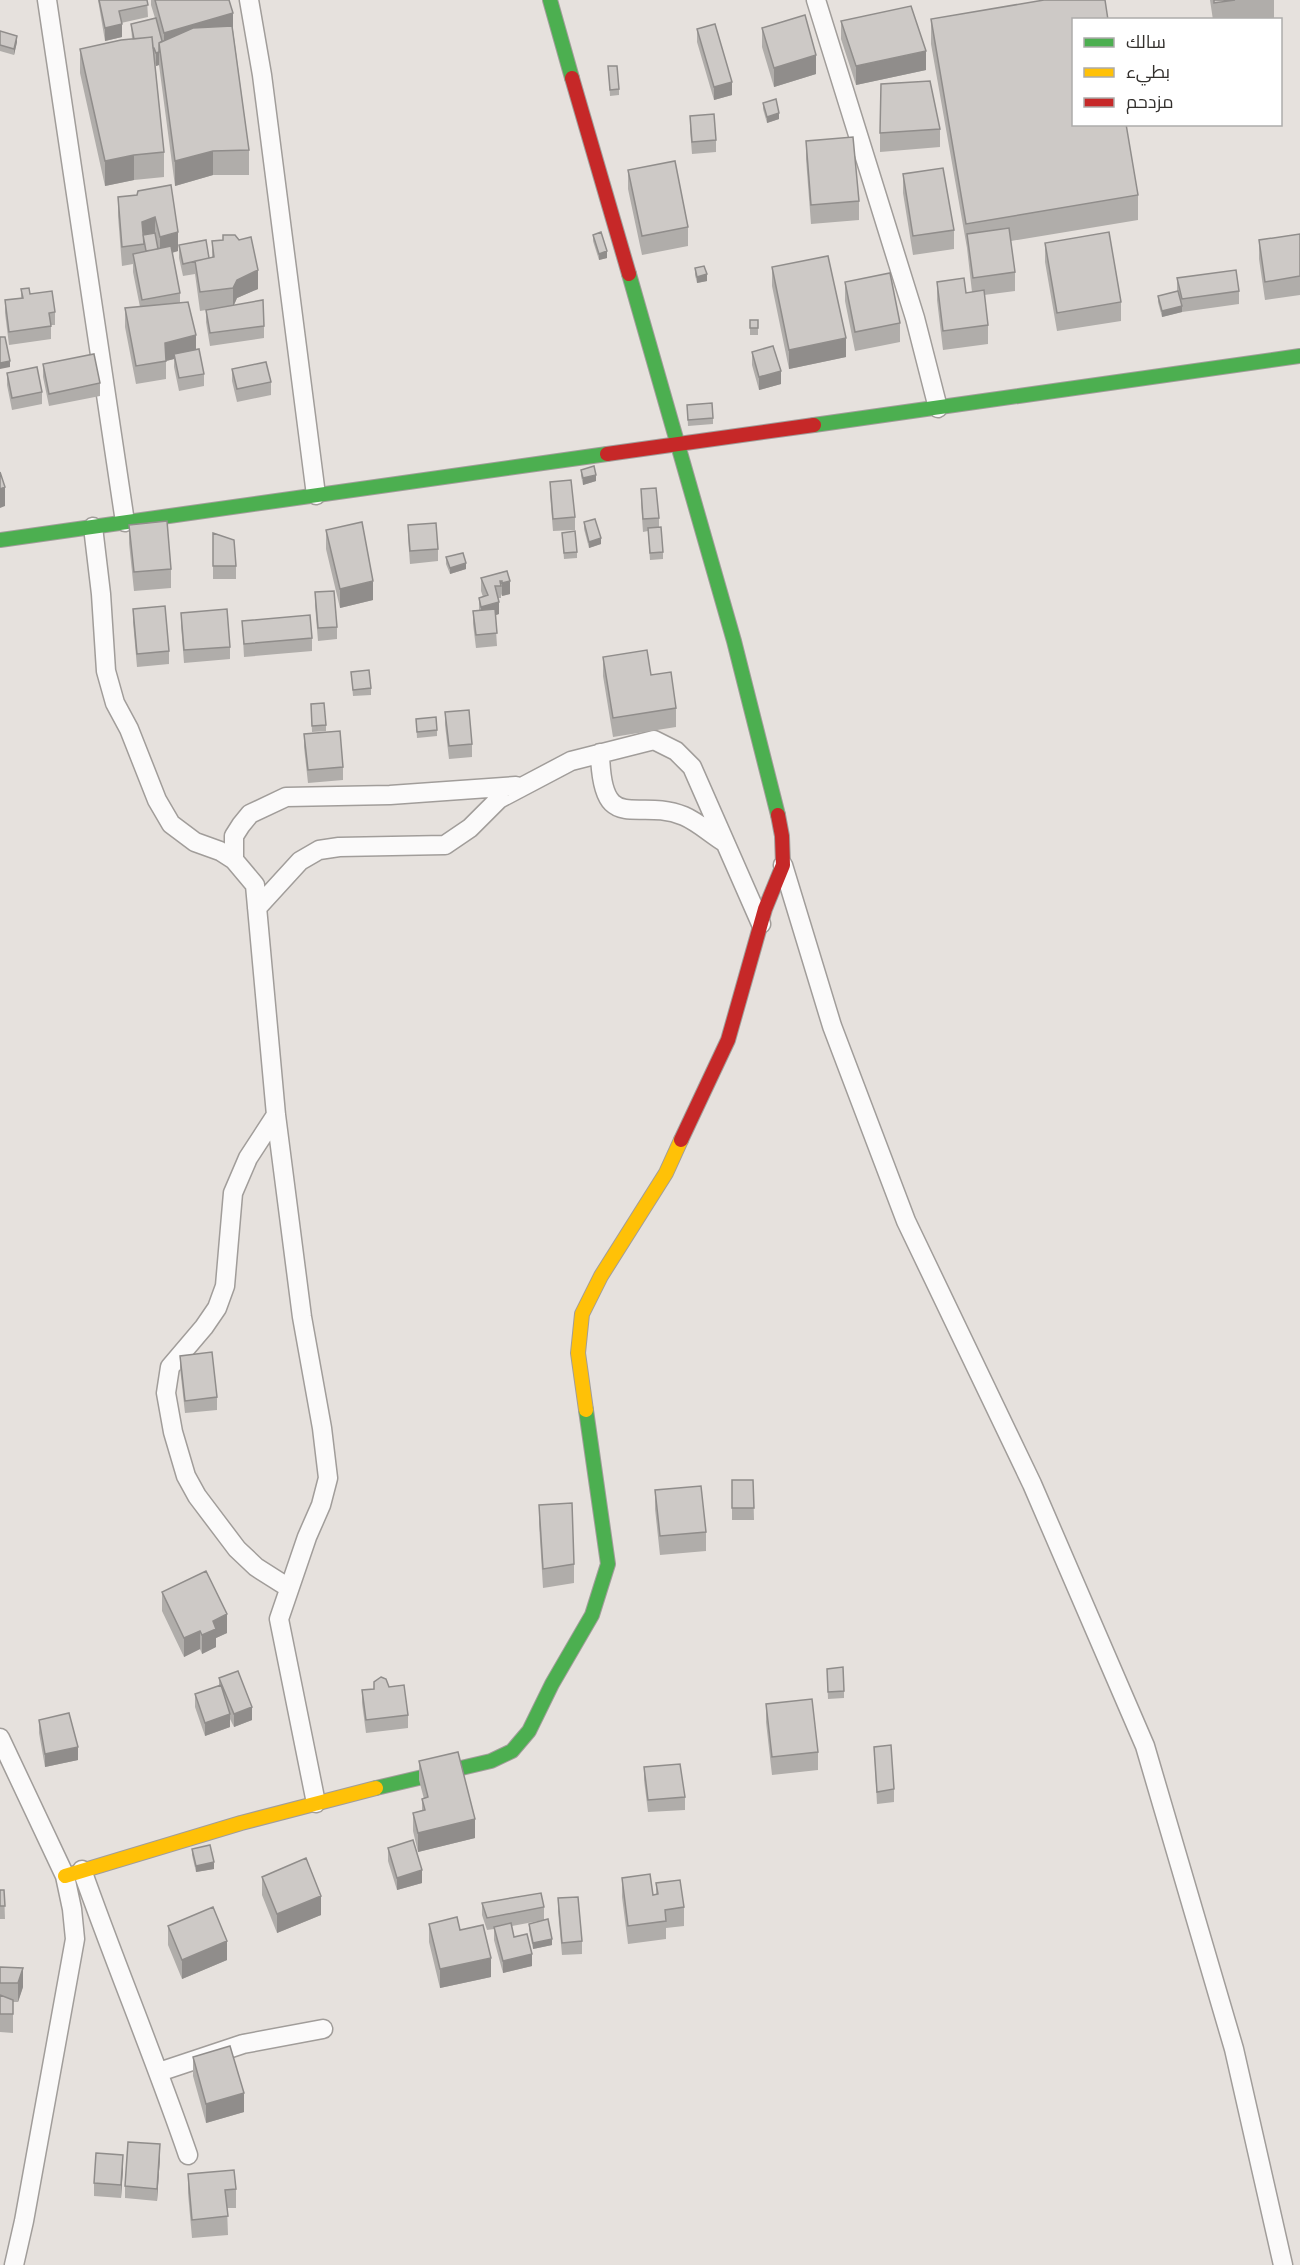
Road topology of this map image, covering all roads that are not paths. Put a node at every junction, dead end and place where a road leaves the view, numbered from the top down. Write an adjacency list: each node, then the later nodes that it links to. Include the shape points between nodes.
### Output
1 (47, 0): 9 (street)
2 (249, 0): 8 (street)
3 (550, 0): 7 (street)
4 (816, 0): 6 (street, via 915,318)
5 (1300, 357): 6 (street)
6 (938, 408): 7 (street)
7 (677, 444): 8 (street); 16 (street, via 773,789)
8 (316, 495): 9 (street)
9 (125, 522): 10 (street)
10 (93, 527): 11 (street); 15 (street, via 106,671 115,703 171,824 195,842)
11 (0, 540)
12 (600, 753): 13 (street, via 571,761); 14 (street, via 601,776 612,803 622,810 685,816); 14 (street, via 654,740 676,751 692,767)
13 (524, 785): 15 (street, via 390,795 286,797 250,814 234,836); 17 (street, via 499,799 470,828 445,844 319,850 300,861)
14 (724, 842): 18 (street)
15 (234, 860): 17 (street, via 255,885)
16 (783, 865): 18 (street); 28 (street, via 832,1026 906,1221 1032,1484 1145,1746 1234,2049)
17 (257, 908): 19 (street)
18 (761, 924): 22 (street, via 728,1040 666,1173 601,1276 582,1314 578,1353 608,1564 592,1615 529,1731 512,1751 491,1761)
19 (276, 1115): 20 (street, via 328,1478); 20 (street, via 248,1158 234,1193 225,1286 217,1308 170,1367 166,1393 186,1476 197,1496 237,1549)
20 (289, 1588): 22 (street, via 279,1619)
21 (0, 1738): 23 (street)
22 (316, 1803): 23 (street)
23 (73, 1873): 25 (street, via 110,1950); 27 (street, via 75,1939)
24 (322, 2029): 25 (street, via 243,2044)
25 (159, 2072): 26 (street)
26 (188, 2156)
27 (14, 2265)
28 (1283, 2265)

